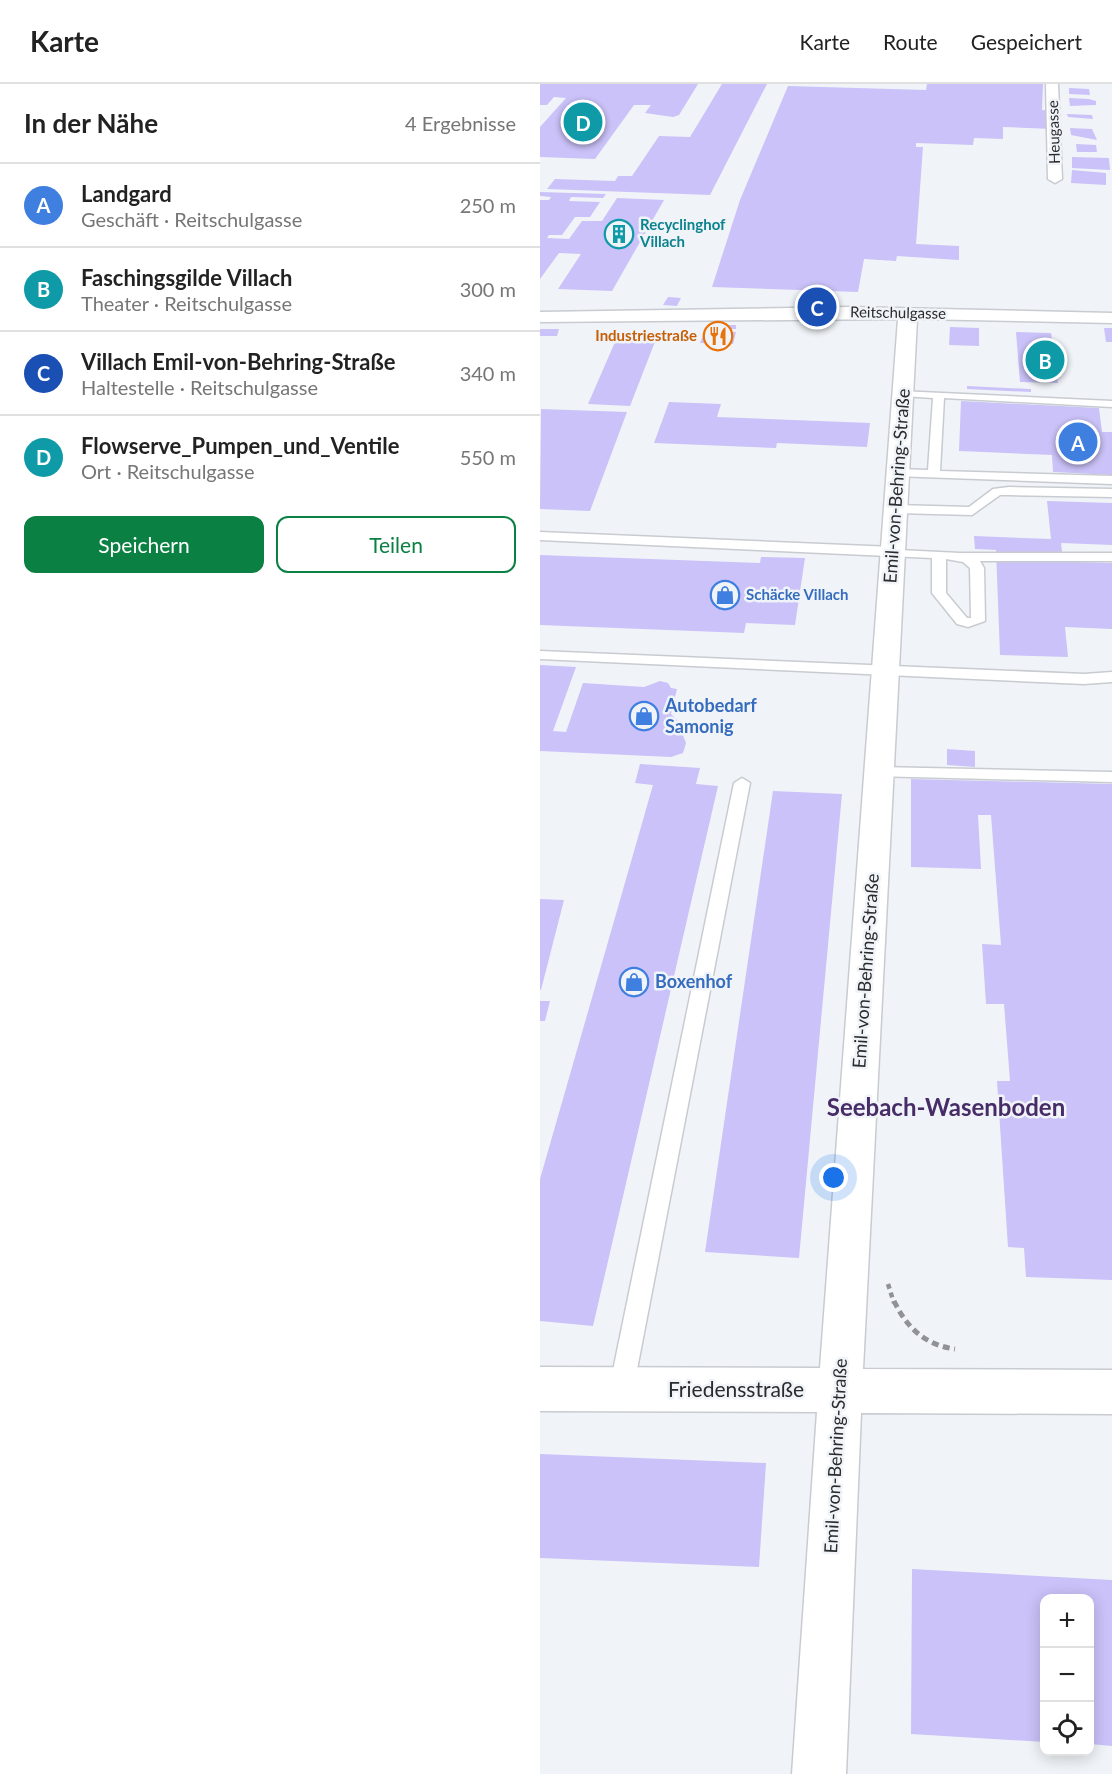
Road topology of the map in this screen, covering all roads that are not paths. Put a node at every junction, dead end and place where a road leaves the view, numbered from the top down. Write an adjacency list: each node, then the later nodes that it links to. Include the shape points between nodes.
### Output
1 (1053, 84): 2 (street, Heugasse)
2 (1055, 179)
3 (908, 312): 4 (street, Reitschulgasse); 5 (street, Reitschulgasse); 6 (street, Emil-von-Behring-Straße)
4 (540, 317)
5 (1112, 318)
6 (903, 393): 7 (lane); 9 (street, Emil-von-Behring-Straße)
7 (939, 394): 8 (lane); 10 (lane)
8 (1112, 404)
9 (898, 473): 10 (lane); 13 (street, Emil-von-Behring-Straße)
10 (934, 474): 11 (lane)
11 (1112, 480)
12 (1112, 493): 13 (lane, via 1009,491 997,492 972,511)
13 (896, 509): 15 (street, Emil-von-Behring-Straße)
14 (540, 536): 15 (lane)
15 (893, 553): 16 (lane); 20 (street, Emil-von-Behring-Straße)
16 (939, 556): 17 (lane); 17 (lane, via 941,599 963,621 975,623 977,568 969,558)
17 (960, 557): 18 (lane)
18 (1112, 557)
19 (540, 655): 20 (lane)
20 (886, 672): 21 (lane); 22 (street, Emil-von-Behring-Straße)
21 (1112, 677)
22 (879, 772): 23 (lane); 27 (street, Emil-von-Behring-Straße)
23 (1112, 777)
24 (742, 783): 26 (lane)
25 (540, 1389): 26 (street, Friedensstraße)
26 (621, 1389): 27 (street, Friedensstraße)
27 (840, 1391): 28 (street, Friedensstraße); 29 (street, Emil-von-Behring-Straße)
28 (1112, 1392)
29 (819, 1774)

